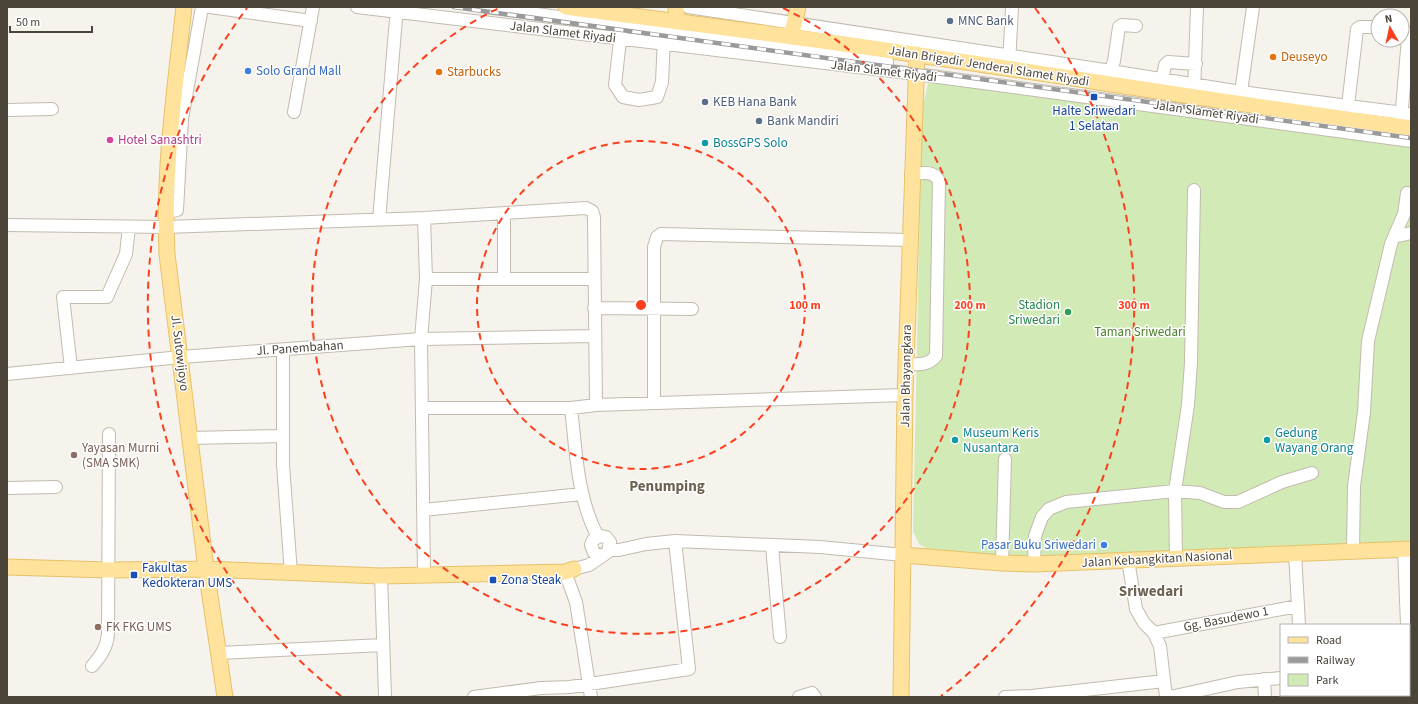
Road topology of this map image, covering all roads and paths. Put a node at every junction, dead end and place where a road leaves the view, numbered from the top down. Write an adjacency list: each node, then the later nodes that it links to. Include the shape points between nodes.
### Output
1 (184, 7): 41 (main road, Jl. Sutowijoyo, via 170,139)
2 (202, 7): 41 (street, via 182,119 177,210)
3 (210, 7): 17 (street)
4 (309, 7): 17 (street)
5 (313, 7): 17 (street)
6 (357, 7): 15 (street, Jalan Slamet Riyadi)
7 (486, 7): 16 (street)
8 (566, 7): 16 (main road, Jalan Brigadir Jenderal Slamet Riyadi)
9 (676, 7): 21 (main road)
10 (688, 7): 18 (street)
11 (798, 7): 18 (main road)
12 (1012, 7): 25 (street)
13 (1197, 7): 26 (street)
14 (1253, 7): 31 (street)
15 (396, 9): 23 (street, Jalan Slamet Riyadi); 44 (street)
16 (621, 20): 21 (main road, Jalan Brigadir Jenderal Slamet Riyadi); 23 (street)
17 (309, 21): 34 (street)
18 (794, 22): 22 (main road); 25 (street)
19 (1136, 26): 28 (street, via 1119,27)
20 (1370, 27): 35 (street, via 1357,29)
21 (667, 30): 22 (main road, Jalan Brigadir Jenderal Slamet Riyadi); 23 (street, Jalan Slamet Riyadi); 23 (street, via 662,82 657,97 639,100 623,97 615,85); 27 (street, Jalan Slamet Riyadi)
22 (791, 37): 27 (main road, Jalan Brigadir Jenderal Slamet Riyadi)
23 (620, 39)
24 (1408, 48): 36 (street)
25 (1009, 62): 27 (main road, Jalan Brigadir Jenderal Slamet Riyadi); 28 (main road, Jalan Brigadir Jenderal Slamet Riyadi)
26 (1196, 64): 29 (street, via 1168,62); 30 (street)
27 (916, 65): 36 (street); 37 (street, Jalan Slamet Riyadi); 38 (main road, Jalan Bhayangkara)
28 (1108, 77): 29 (main road, Jalan Brigadir Jenderal Slamet Riyadi)
29 (1161, 85): 30 (main road, Jalan Brigadir Jenderal Slamet Riyadi)
30 (1194, 90): 31 (main road, Jalan Brigadir Jenderal Slamet Riyadi)
31 (1240, 99): 35 (main road, Jalan Brigadir Jenderal Slamet Riyadi)
32 (52, 108): 33 (street)
33 (7, 110)
34 (294, 112)
35 (1347, 112): 36 (main road, Jalan Brigadir Jenderal Slamet Riyadi)
36 (1407, 123)
37 (1411, 141)
38 (912, 174): 50 (main road, Jalan Bhayangkara); 61 (street, via 931,173 937,176 939,181 936,356 931,362 924,364)
39 (1194, 190): 76 (street, via 1191,363 1188,405)
40 (1407, 193): 49 (street, via 1404,214)
41 (167, 212): 47 (main road, Jl. Sutowijoyo)
42 (504, 214): 43 (street); 51 (street); 53 (street, via 586,208 592,211)
43 (424, 218): 44 (street); 52 (street)
44 (379, 220): 47 (street)
45 (7, 225): 46 (street)
46 (129, 227): 47 (street); 62 (street, via 126,254 107,296 63,297)
47 (166, 228): 60 (main road, Jl. Sutowijoyo, via 169,272)
48 (1411, 233): 49 (street)
49 (1394, 237): 83 (street, via 1368,341 1364,412 1354,486)
50 (909, 240): 55 (street, via 667,233 657,237 654,247); 61 (main road, Jalan Bhayangkara)
51 (504, 278): 52 (street); 53 (street)
52 (426, 279): 58 (street)
53 (594, 279): 54 (street)
54 (594, 308): 55 (street); 57 (street)
55 (655, 308): 56 (street); 65 (street)
56 (692, 310)
57 (595, 336): 58 (street, Jl. Panembahan); 66 (street)
58 (421, 339): 59 (street, Jl. Panembahan); 67 (street)
59 (283, 350): 60 (street, Jl. Panembahan); 70 (street)
60 (181, 357): 62 (street, Jl. Panembahan); 71 (main road, Jl. Sutowijoyo)
61 (906, 364): 64 (main road, Jalan Bhayangkara)
62 (71, 368): 63 (street, Jl. Panembahan)
63 (7, 374)
64 (905, 394): 65 (street); 85 (main road, Jalan Bhayangkara)
65 (654, 403): 66 (street)
66 (596, 405): 68 (street)
67 (423, 408): 68 (street); 78 (street)
68 (571, 408): 77 (street)
69 (109, 434): 92 (street)
70 (283, 436): 71 (street); 94 (street, via 283,484)
71 (190, 438): 91 (main road, Jl. Sutowijoyo)
72 (1005, 459): 88 (street)
73 (1312, 473): 76 (street, via 1282,482 1238,502 1224,502 1200,493)
74 (56, 487): 75 (street)
75 (7, 488)
76 (1175, 490): 86 (street); 89 (street, via 1066,502 1049,508 1042,517 1035,536)
77 (582, 494): 78 (street); 81 (street, via 588,517 598,537 604,536)
78 (423, 510): 96 (street)
79 (675, 541): 80 (street); 81 (street, via 619,550); 108 (street, via 689,669)
80 (772, 546): 85 (street, via 820,547); 101 (street)
81 (604, 549): 93 (street, via 589,565)
82 (1408, 549): 83 (main road, Jalan Kebangkitan Nasional); 99 (street)
83 (1353, 550): 84 (main road, Jalan Kebangkitan Nasional)
84 (1295, 552): 86 (main road, Jalan Kebangkitan Nasional); 97 (street)
85 (903, 555): 88 (main road, Jalan Kebangkitan Nasional); 115 (main road, Jalan Bhayangkara)
86 (1176, 558): 87 (main road, Jalan Kebangkitan Nasional)
87 (1128, 560): 89 (main road, Jalan Kebangkitan Nasional); 100 (street, via 1136,609)
88 (1002, 563): 89 (main road, Jalan Kebangkitan Nasional)
89 (1034, 564)
90 (7, 567): 92 (main road)
91 (206, 569): 92 (main road); 94 (main road); 103 (main road, Jl. Sutowijoyo)
92 (108, 570): 104 (street, via 107,643 101,657)
93 (570, 570): 96 (main road); 108 (street)
94 (291, 572): 95 (main road)
95 (381, 576): 96 (main road); 102 (street)
96 (424, 576)
97 (1298, 606): 98 (street); 100 (street, Gg. Basudewo 1)
98 (1299, 624)
99 (1407, 624)
100 (1154, 633): 107 (street, via 1160,646)
101 (780, 637)
102 (383, 645): 103 (street); 110 (street)
103 (218, 653): 109 (main road, Jl. Sutowijoyo)
104 (92, 666)
105 (1280, 678): 106 (street)
106 (1264, 679): 118 (street); 119 (street)
107 (1164, 681): 116 (street); 117 (street)
108 (589, 684): 111 (street); 112 (street)
109 (225, 697)
110 (385, 697)
111 (474, 697)
112 (591, 697)
113 (799, 697): 114 (street, via 812,693)
114 (815, 697)
115 (901, 697)
116 (1006, 697)
117 (1166, 697)
118 (1170, 697)
119 (1265, 697)

